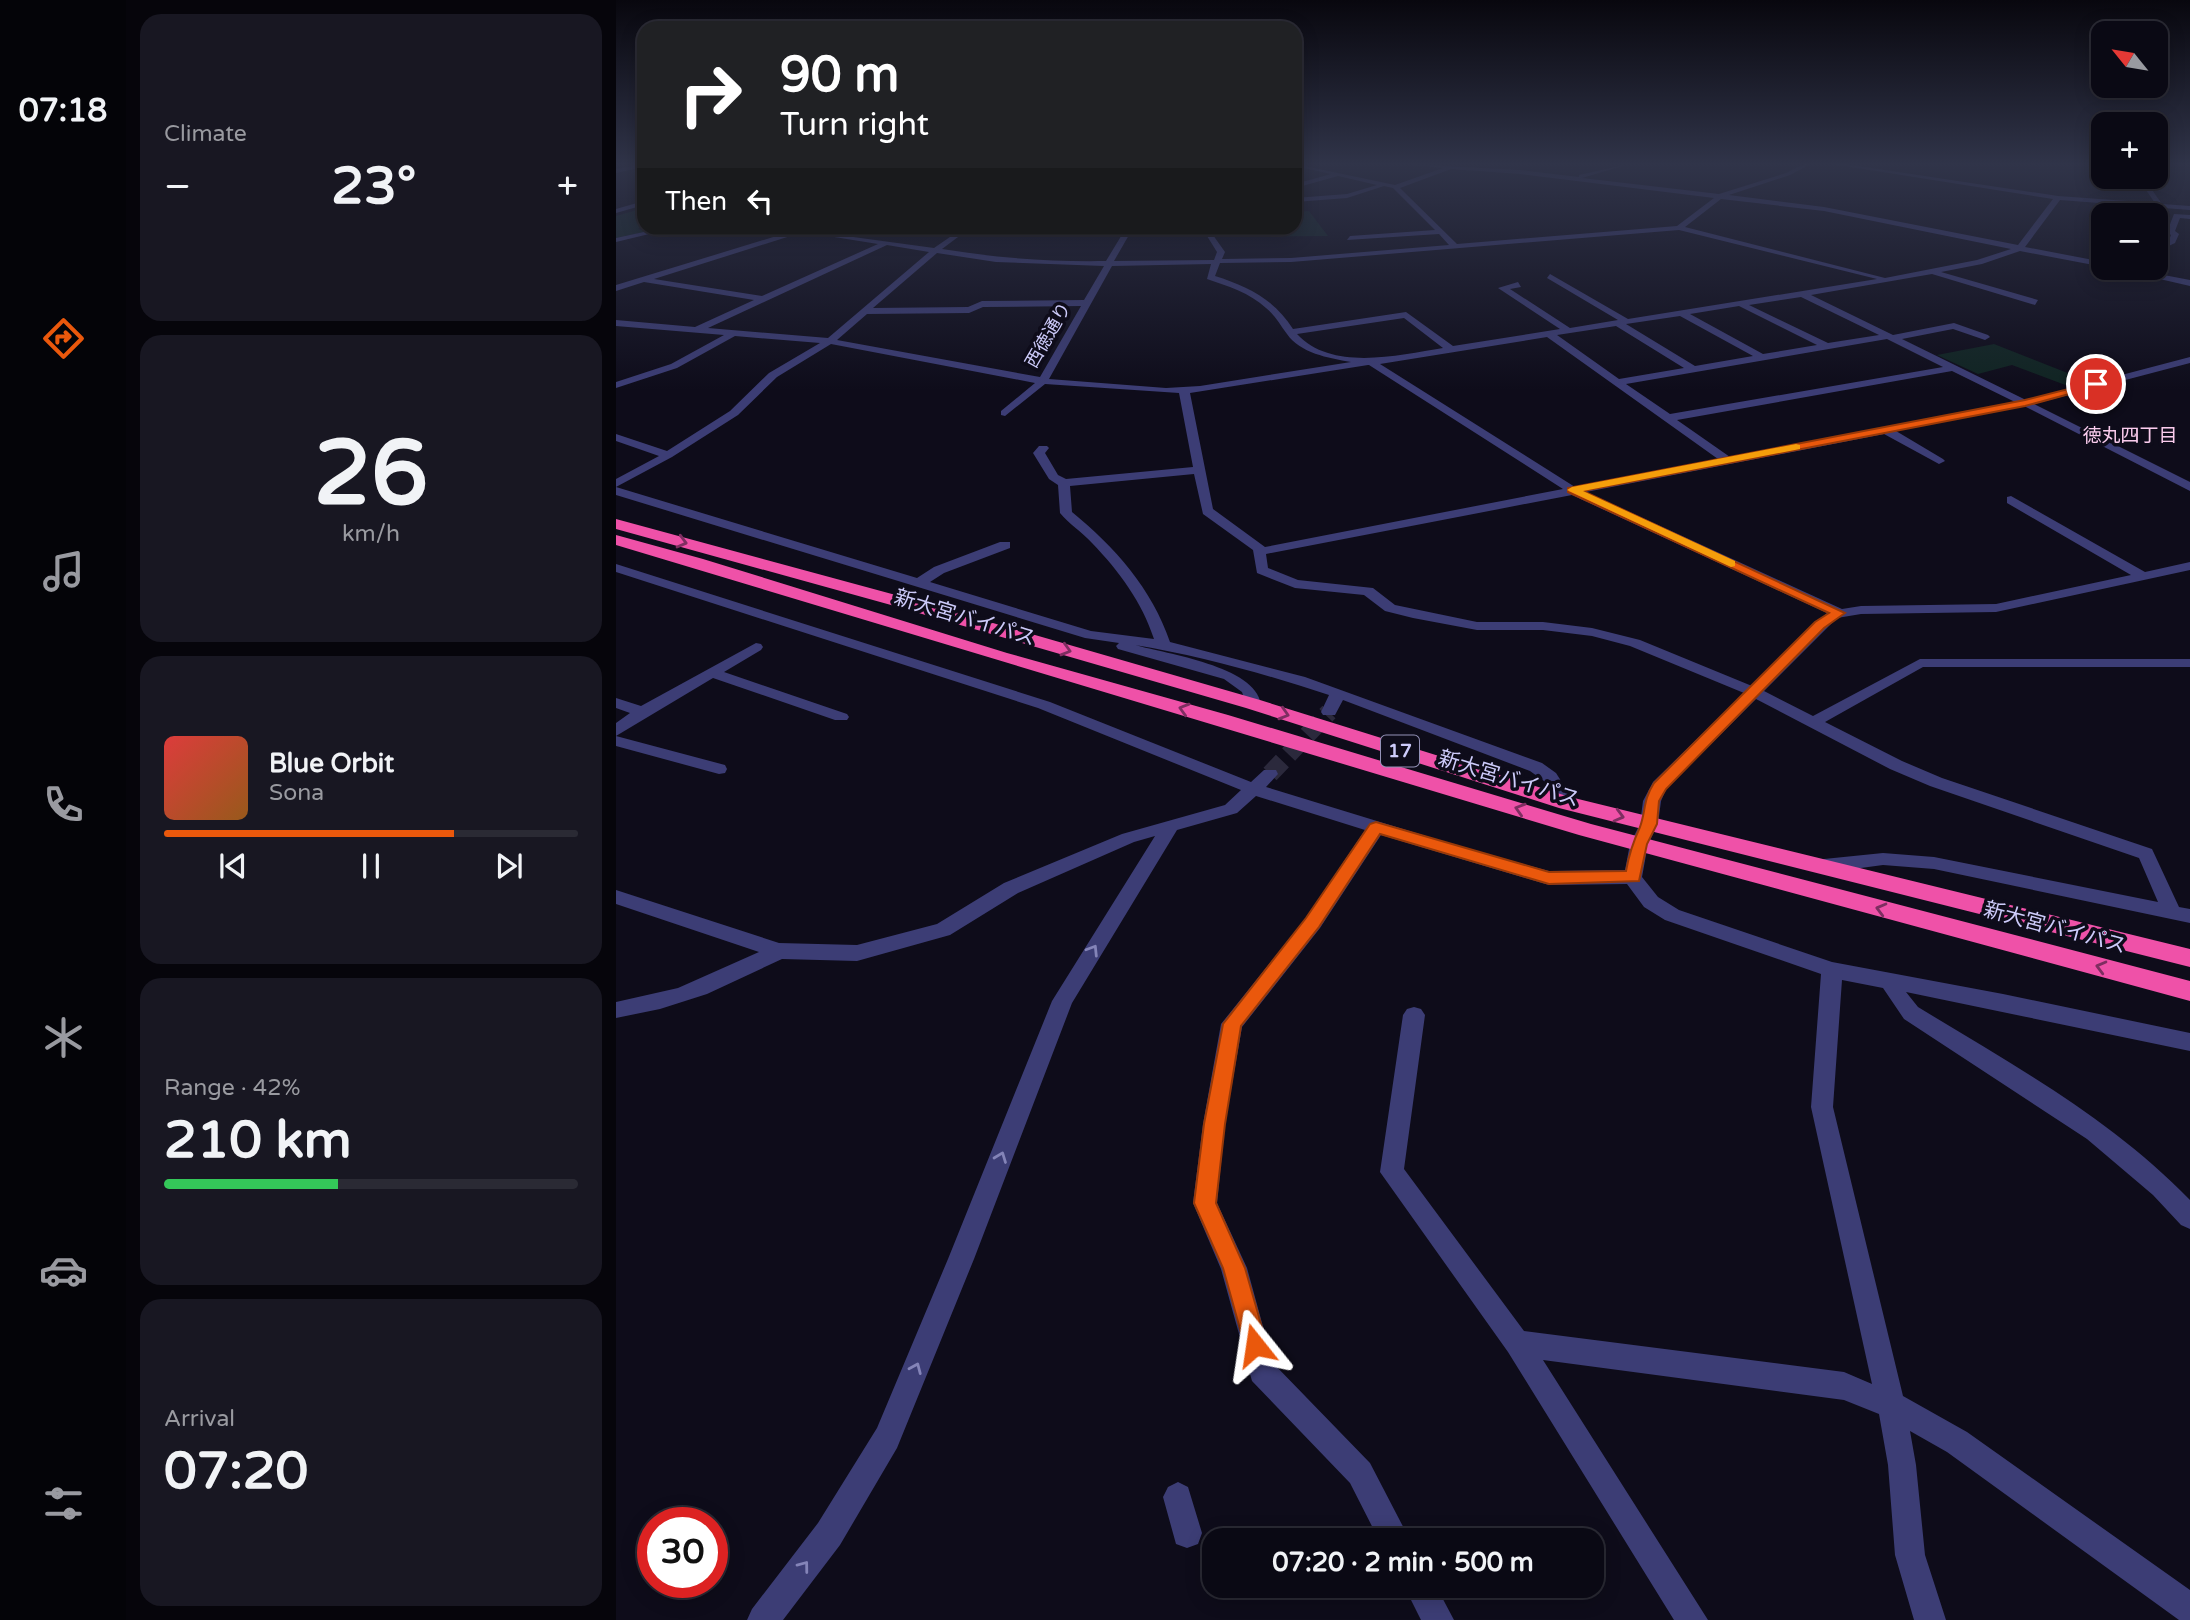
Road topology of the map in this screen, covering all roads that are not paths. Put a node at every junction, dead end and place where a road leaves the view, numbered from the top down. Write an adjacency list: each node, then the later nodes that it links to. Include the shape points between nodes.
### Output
1 (774, 240): 22 (street)
2 (872, 240): 11 (street)
3 (951, 240): 14 (street)
4 (1122, 240): 17 (street, 西徳通り)
5 (1213, 240): 15 (street, via 1221,252)
6 (1448, 240): 12 (street)
7 (1535, 240): 12 (street)
8 (1725, 240): 23 (street)
9 (1978, 240): 13 (street)
10 (2026, 240): 13 (street)
11 (888, 242): 14 (street); 28 (street)
12 (1455, 246): 15 (street)
13 (2020, 248): 16 (street); 18 (street)
14 (936, 250): 17 (street, via 1026,262); 32 (street)
15 (1217, 262): 17 (street); 37 (street, via 1210,277 1262,299)
16 (2091, 262)
17 (1109, 263): 30 (street, 西徳通り)
18 (1932, 272): 23 (street); 29 (street)
19 (1550, 276): 35 (street)
20 (616, 277): 22 (street)
21 (2168, 278): 24 (street)
22 (641, 280): 26 (street); 28 (street)
23 (1889, 281): 27 (street)
24 (2190, 283)
25 (1518, 285): 38 (street, via 1502,288)
26 (616, 288)
27 (1802, 294): 31 (street); 41 (street)
28 (763, 299): 36 (street)
29 (2035, 302)
30 (1087, 303): 32 (street); 51 (street, 西徳通り)
31 (1741, 304): 33 (street); 44 (street)
32 (865, 311): 43 (street)
33 (1681, 313): 35 (street); 46 (street)
34 (616, 323): 36 (street)
35 (1622, 323): 38 (street); 50 (street)
36 (695, 330): 39 (street)
37 (1290, 331): 45 (street, via 1406,315); 48 (street, via 1304,345)
38 (1569, 331): 40 (street)
39 (732, 334): 43 (street); 53 (street, via 674,366)
40 (1549, 334): 45 (street); 52 (street)
41 (1891, 337): 42 (street, via 1954,326); 44 (street); 49 (street)
42 (1985, 337)
43 (830, 341): 51 (street); 61 (street, via 773,375 734,413)
44 (1828, 347): 46 (street)
45 (1452, 350): 48 (street)
46 (1763, 358): 50 (street)
47 (2190, 360): 55 (street)
48 (1372, 363): 54 (street); 68 (street)
49 (1953, 368): 55 (street); 57 (street)
50 (1693, 369): 52 (street)
51 (1043, 381): 54 (street); 56 (street, 西徳通り)
52 (1617, 382): 57 (street)
53 (616, 385)
54 (1184, 390): 64 (street)
55 (2025, 403): 58 (street); 67 (street)
56 (1005, 413)
57 (1668, 418): 62 (street)
58 (1886, 429): 62 (street); 63 (street)
59 (616, 437): 61 (street)
60 (1043, 448): 65 (street, via 1039,453 1053,477)
61 (668, 456): 66 (street)
62 (1727, 460): 68 (street)
63 (1940, 461)
64 (1199, 470): 65 (street); 74 (street, via 1207,511)
65 (1064, 483): 81 (street, via 1066,513 1090,531 1149,605)
66 (616, 484)
67 (2190, 487)
68 (1572, 490): 74 (street); 79 (street)
69 (616, 491): 78 (street)
70 (2011, 500): 77 (street)
71 (616, 524): 88 (highway, 新大宮バイパス / 17, one-way to 88)
72 (616, 540): 101 (highway, 新大宮バイパス / 17, one-way to 72, via 1001,657)
73 (1005, 545): 78 (street, via 939,570)
74 (1259, 552): 85 (street, via 1262,570 1295,584 1368,591 1390,608 1477,626 1592,632 1634,643)
75 (2190, 566): 77 (street)
76 (616, 568): 97 (street, via 1044,705)
77 (2143, 576): 79 (street, via 1980,611)
78 (919, 583): 80 (street)
79 (1839, 613): 85 (street, via 1819,625)
80 (1090, 635): 81 (street); 88 (street, via 1229,676 1245,685)
81 (1163, 644): 86 (street)
82 (756, 647): 84 (street)
83 (2190, 663): 92 (street, via 1920,663)
84 (710, 672): 89 (street); 91 (street)
85 (1754, 692): 92 (street); 101 (street, via 1659,786)
86 (1338, 693): 90 (street); 98 (street, via 1536,767 1550,777)
87 (616, 703): 89 (street)
88 (1253, 705): 98 (highway, 新大宮バイパス / 17, one-way to 98)
89 (642, 712): 93 (street)
90 (1329, 712)
91 (841, 717)
92 (1813, 722): 105 (street, via 1936,782 2146,854)
93 (616, 731)
94 (616, 741): 95 (street)
95 (719, 769)
96 (1270, 775): 97 (street)
97 (1254, 789): 99 (street); 100 (street, via 1231,809)
98 (1566, 803): 101 (highway, 新大宮バイパス / 17, one-way to 101)
99 (1376, 828): 103 (street, via 1549,878); 118 (street, via 1312,923 1232,1024 1205,1203 1234,1268 1262,1371 1360,1473)
100 (1169, 829): 106 (street, via 1128,838 1011,888 943,930 857,953); 122 (street, one-way to 100, via 829,1534 887,1438 1062,1001)
101 (1644, 834): 102 (highway, 新大宮バイパス / 17); 103 (street); 110 (highway, 新大宮バイパス / 17, one-way to 101)
102 (1824, 866): 105 (street, via 1883,859 1934,863); 107 (highway, 新大宮バイパス / 17)
103 (1633, 877): 108 (street, via 1651,902 1672,915)
104 (616, 897): 106 (street)
105 (2181, 914)
106 (779, 951): 111 (street, via 720,982)
107 (2190, 958)
108 (1832, 970): 109 (street); 116 (street, via 1822,1107)
109 (1891, 982): 113 (street); 114 (street, via 1911,1013 2067,1113 2163,1186)
110 (2190, 990)
111 (616, 1010)
112 (1414, 1014): 115 (street, via 1392,1172)
113 (2190, 1042)
114 (2190, 1217)
115 (1517, 1343): 116 (street, via 1844,1386); 124 (street)
116 (1891, 1405): 121 (street, via 1957,1442); 125 (street, via 1910,1555)
117 (1178, 1497): 119 (street)
118 (1389, 1528)
119 (1187, 1533)
120 (1426, 1598): 123 (street)
121 (2190, 1609)
122 (763, 1620)
123 (1438, 1620)
124 (1692, 1620)
125 (1930, 1620)

